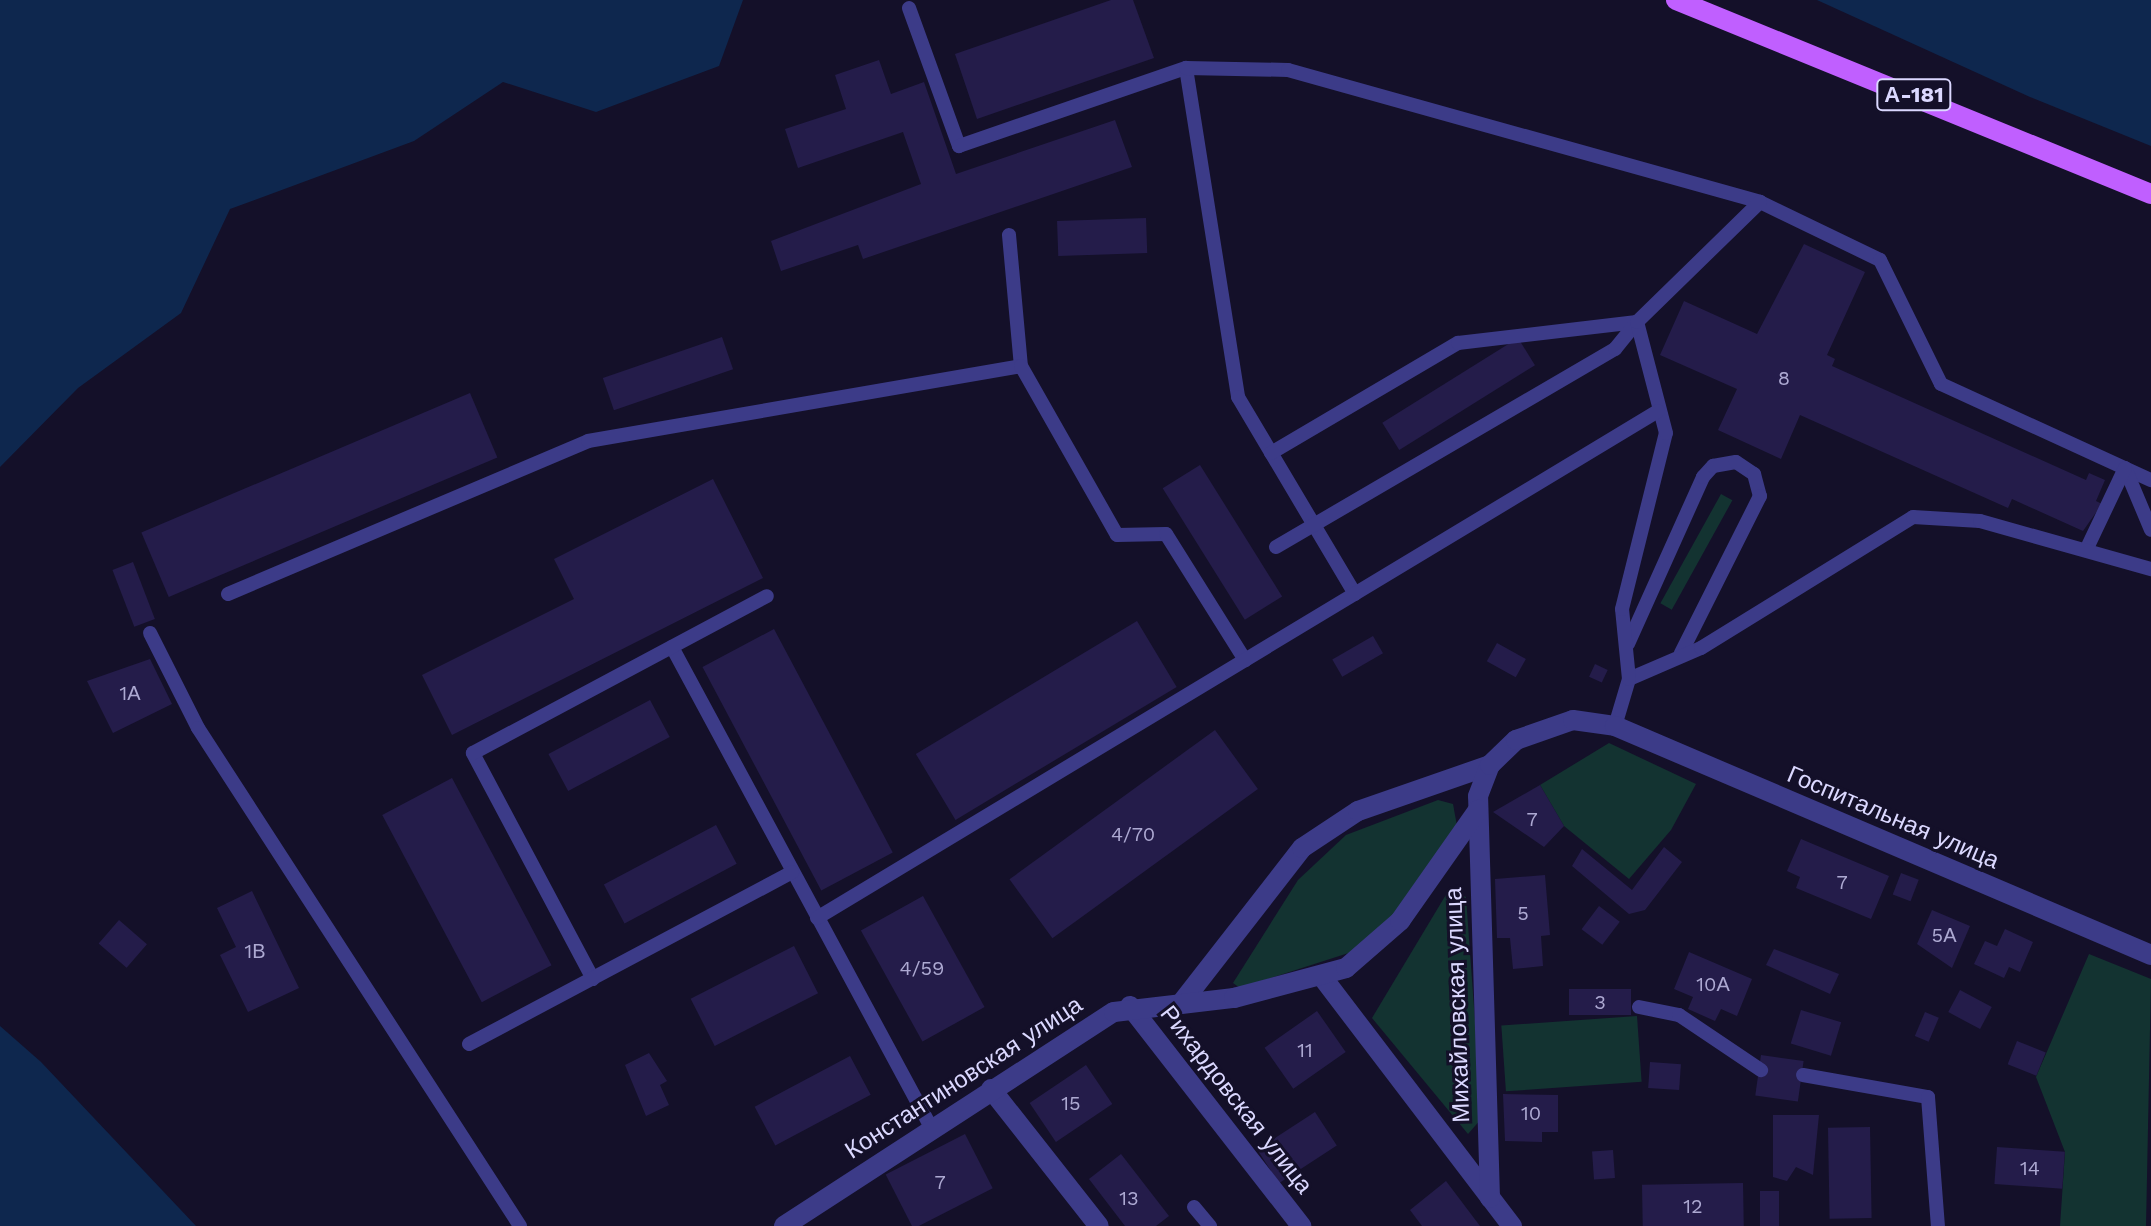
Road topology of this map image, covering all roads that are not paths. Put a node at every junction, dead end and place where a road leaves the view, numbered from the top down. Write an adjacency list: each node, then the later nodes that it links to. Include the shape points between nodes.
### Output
1 (1676, 0): 4 (main road, А-181)
2 (909, 8): 3 (lane, via 959,146)
3 (1186, 68): 5 (lane, via 1288,70); 10 (lane, via 1238,397)
4 (2151, 194)
5 (1760, 202): 7 (lane); 11 (lane, via 1880,260 1941,384)
6 (1009, 235): 8 (lane)
7 (1637, 322): 9 (lane); 10 (lane, via 1548,326 1458,343); 13 (lane, via 1615,349)
8 (1021, 366): 18 (lane, via 588,441); 25 (lane, via 1117,535 1166,534)
9 (1658, 411): 19 (lane); 23 (lane, via 1666,433 1622,609)
10 (1271, 453): 13 (lane)
11 (2125, 468): 12 (lane); 14 (lane); 15 (lane)
12 (2151, 480)
13 (1314, 525): 16 (lane); 19 (lane)
14 (2151, 530)
15 (2088, 546): 17 (lane); 24 (lane, via 1980,521 1913,517 1701,648)
16 (1276, 547)
17 (2151, 569)
18 (228, 594)
19 (1355, 594): 25 (lane)
20 (767, 596): 22 (lane)
21 (150, 633): 45 (lane, via 198,728)
22 (672, 647): 30 (lane); 34 (lane, via 473,753)
23 (1627, 649): 24 (lane, via 1703,477 1713,466 1736,462 1754,474 1760,496); 26 (lane)
24 (1681, 653): 26 (lane)
25 (1245, 660): 31 (lane)
26 (1629, 679): 27 (lane)
27 (1615, 726): 28 (street, Госпитальная улица, via 1573,720 1516,740); 32 (street, Госпитальная улица)
28 (1490, 765): 29 (street); 35 (street, via 1358,811 1302,848)
29 (1478, 810): 33 (street, Константиновская улица, via 1400,921 1364,956); 43 (street, Михайловская улица)
30 (792, 872): 31 (lane); 34 (lane)
31 (817, 918): 42 (lane)
32 (2151, 955)
33 (1323, 978): 35 (street, Константиновская улица); 43 (street)
34 (593, 979): 38 (lane)
35 (1183, 1001): 36 (street, Константиновская улица)
36 (1130, 1006): 41 (street, Константиновская улица); 49 (street, Рихардовская улица)
37 (1639, 1007): 39 (lane, via 1679,1015)
38 (469, 1044)
39 (1761, 1070)
40 (1803, 1075): 51 (lane, via 1921,1090 1928,1097)
41 (991, 1089): 42 (street, Константиновская улица); 47 (street)
42 (932, 1129): 46 (street, Константиновская улица)
43 (1490, 1198): 50 (street)
44 (1194, 1207): 48 (lane)
45 (520, 1226)
46 (784, 1226)
47 (1099, 1226)
48 (1210, 1226)
49 (1301, 1226)
50 (1512, 1226)
51 (1938, 1226)

